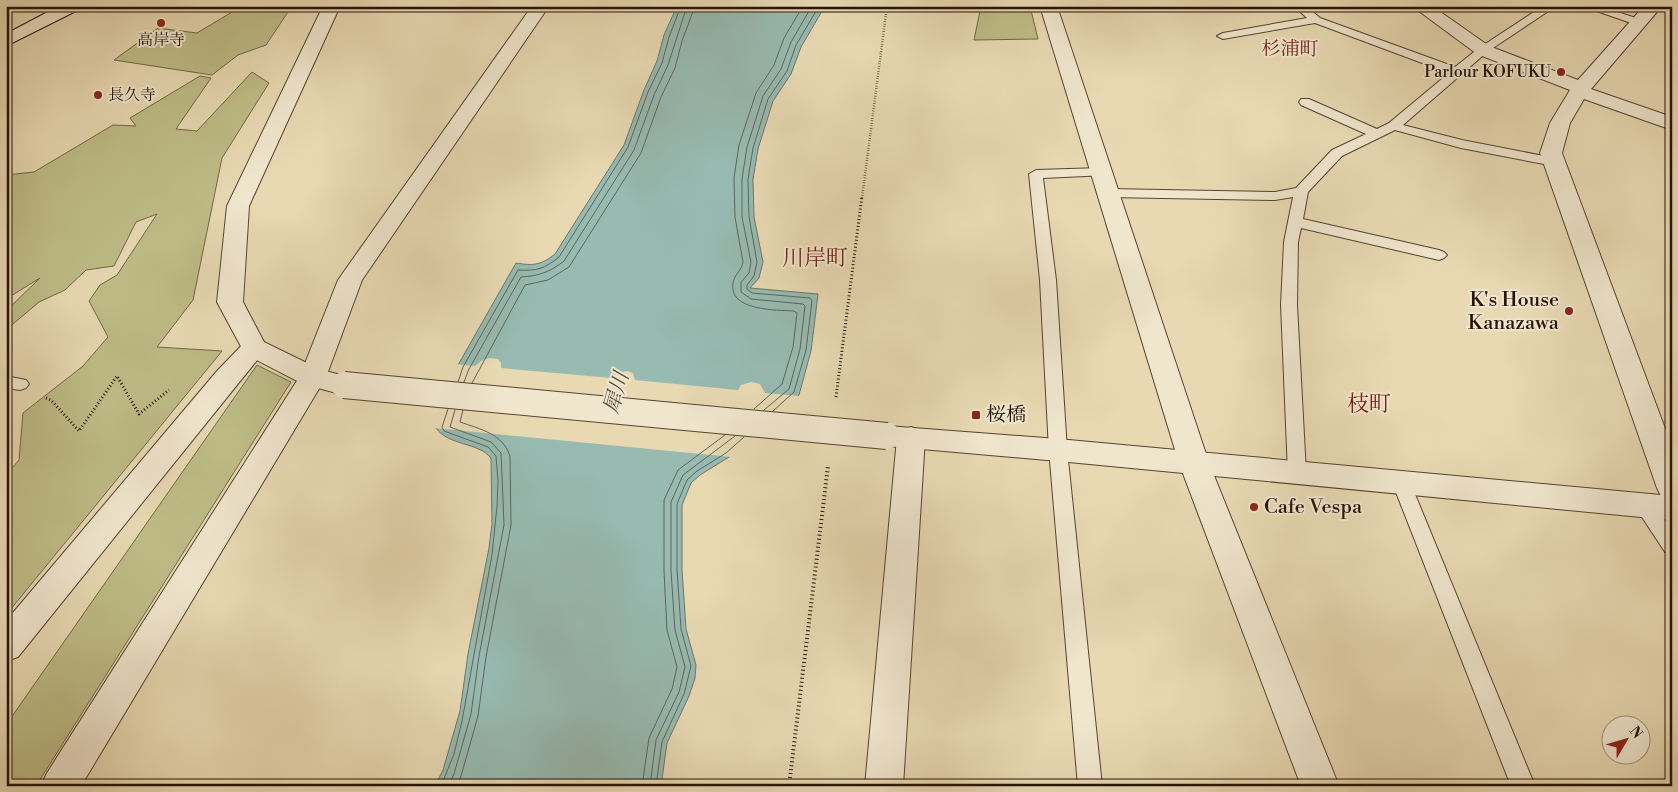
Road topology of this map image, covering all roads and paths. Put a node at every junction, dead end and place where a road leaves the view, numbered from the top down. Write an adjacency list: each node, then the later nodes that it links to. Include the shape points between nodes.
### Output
1 (72, 6): 12 (street)
2 (332, 6): 25 (street, via 238,206 230,302)
3 (541, 6): 26 (street, via 350,280)
4 (1048, 6): 21 (street)
5 (1299, 6): 10 (lane)
6 (1420, 6): 13 (street)
7 (1551, 6): 13 (lane)
8 (1587, 6): 9 (lane)
9 (1646, 14): 15 (street)
10 (1316, 20): 11 (lane); 14 (lane)
11 (1223, 36)
12 (6, 41)
13 (1484, 50): 14 (lane); 15 (street)
14 (1457, 72): 18 (lane)
15 (1580, 89): 17 (street); 20 (street, via 1560,123 1551,153)
16 (1305, 102): 19 (lane)
17 (1672, 124)
18 (1394, 126): 19 (lane); 20 (lane, via 1461,144)
19 (1377, 134): 22 (lane, via 1336,153)
20 (1554, 162): 34 (street)
21 (1105, 183): 22 (lane, via 1275,196); 30 (lane, via 1036,174 1048,280); 31 (street)
22 (1300, 191): 23 (lane)
23 (1295, 222): 24 (lane); 32 (lane, via 1291,242 1289,305)
24 (1439, 255)
25 (254, 348): 26 (street); 37 (street)
26 (313, 377): 29 (street, bridge, via 344,386); 38 (street)
27 (13, 383): 28 (path, via 51,400 79,432 117,376 139,414)
28 (177, 384)
29 (899, 437): 30 (street); 39 (street)
30 (1058, 450): 31 (street); 40 (lane)
31 (1194, 463): 32 (street); 41 (street)
32 (1297, 473): 33 (street)
33 (1401, 482): 35 (street); 42 (lane)
34 (1672, 488)
35 (1658, 507): 36 (lane)
36 (1672, 546)
37 (6, 646)
38 (60, 786)
39 (884, 786)
40 (1090, 786)
41 (1320, 786)
42 (1523, 786)

